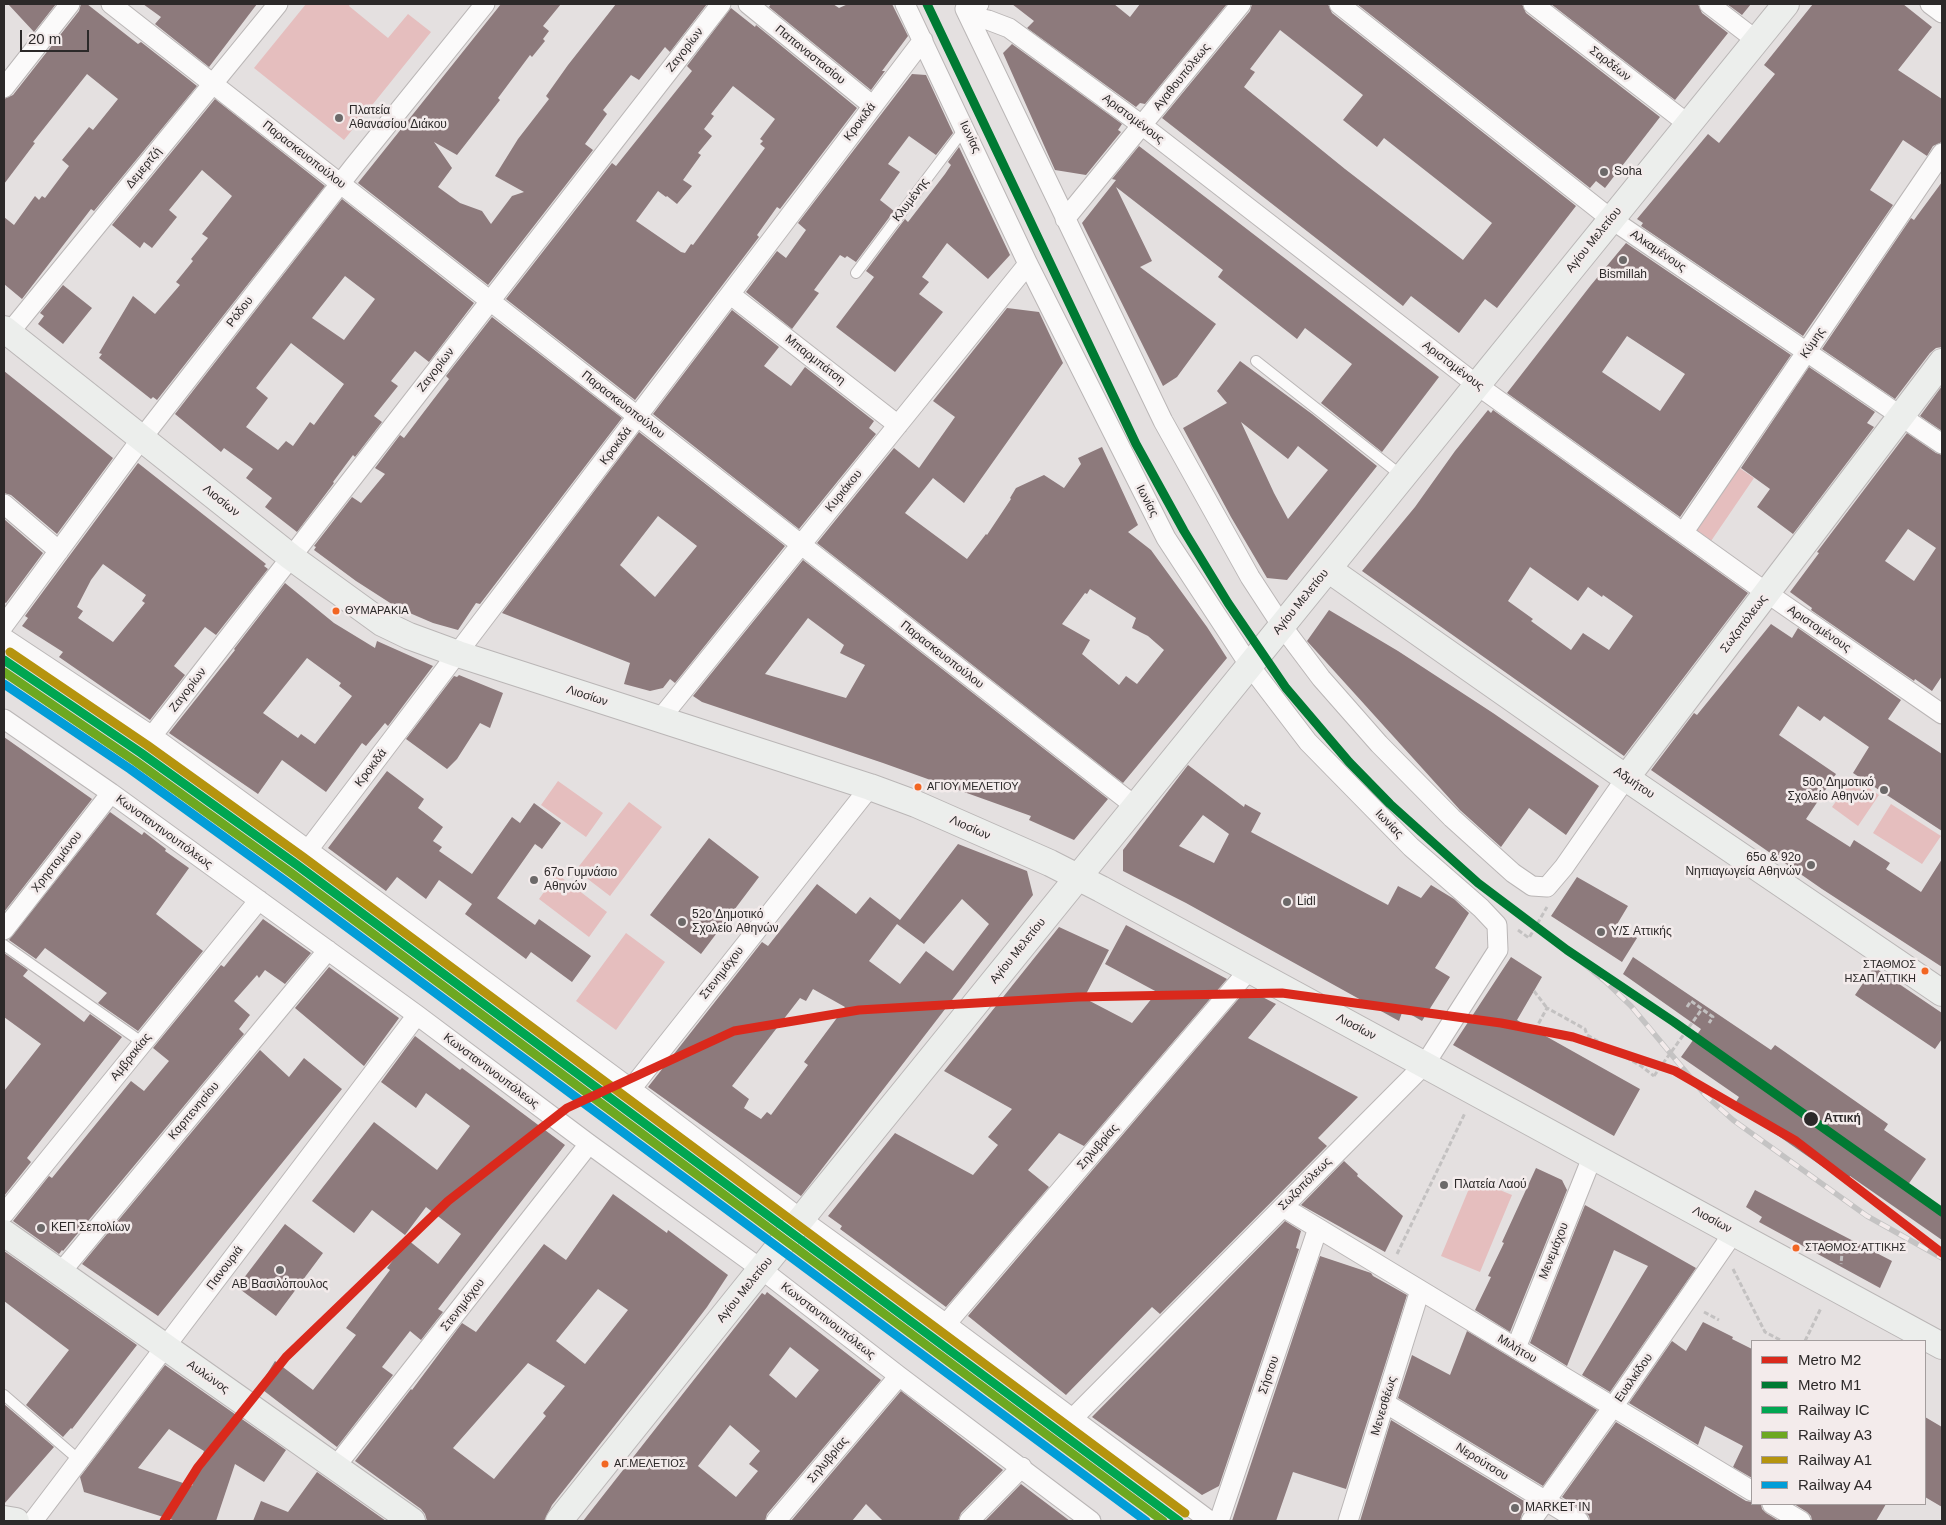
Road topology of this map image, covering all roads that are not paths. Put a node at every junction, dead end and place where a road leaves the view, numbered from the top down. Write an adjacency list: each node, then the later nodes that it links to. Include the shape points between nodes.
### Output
1 (70, 4): 19 (street)
2 (111, 4): 18 (street, Παρασκευοπούλου)
3 (278, 4): 18 (street, Δεμερτζή)
4 (485, 4): 25 (street, Ρόδου)
5 (720, 4): 31 (street, Ζαγορίων)
6 (748, 4): 20 (street, Παπαναστασίου)
7 (905, 4): 16 (street, Ιωνίας)
8 (1241, 4): 22 (street, Αγαθουπόλεως)
9 (1339, 4): 27 (street, Αλκαμένους)
10 (1532, 4): 21 (street, Σαρδέων)
11 (1709, 4): 17 (street)
12 (1786, 4): 17 (main road, Αγίου Μελετίου)
13 (1930, 4): 15 (street)
14 (971, 8): 22 (street, Αριστομένους, via 988,20 1009,28); 26 (street)
15 (1942, 13)
16 (923, 40): 20 (street, Κροκιδά); 23 (street, Ιωνίας)
17 (1756, 40): 21 (main road, Αγίου Μελετίου)
18 (213, 84): 25 (street, Παρασκευοπούλου); 32 (street, Δεμερτζή)
19 (4, 88)
20 (872, 106): 30 (street, Κροκιδά)
21 (1688, 124): 27 (main road, Αγίου Μελετίου)
22 (1143, 126): 26 (street, Αγαθουπόλεως); 36 (street, Αριστομένους)
23 (965, 128): 28 (street, Ιωνίας); 29 (lane, Κλυμένης)
24 (1942, 153): 33 (street, Κύμης)
25 (340, 184): 31 (street, Παρασκευοπούλου); 40 (street, Ρόδου)
26 (1065, 219): 51 (street, via 1163,421 1250,577)
27 (1611, 220): 33 (street, Αλκαμένους); 36 (main road, Αγίου Μελετίου)
28 (1028, 264): 39 (street, Κυριάκου); 54 (street, Ιωνίας, via 1166,538)
29 (856, 273)
30 (731, 294): 37 (street, Κροκιδά); 39 (street, Μπαρμπάτση)
31 (490, 301): 37 (street, Παρασκευοπούλου); 47 (street, Ζαγορίων)
32 (6, 331): 40 (main road, Λιοσίων)
33 (1806, 352): 38 (street, Αλκαμένους); 44 (street, Κύμης)
34 (1256, 361): 42 (lane)
35 (1942, 362): 38 (main road, Σωζοπόλεως)
36 (1477, 385): 42 (main road, Αγίου Μελετίου); 44 (street, Αριστομένους)
37 (638, 417): 45 (street, Παρασκευοπούλου); 53 (street, Κροκιδά)
38 (1901, 417): 41 (street, Αλκαμένους); 49 (main road, Σωζοπόλεως)
39 (898, 425): 45 (street, Κυριάκου)
40 (142, 438): 46 (street, Ρόδου); 47 (main road, Λιοσίων)
41 (1942, 444)
42 (1403, 476): 48 (main road, Αγίου Μελετίου)
43 (4, 504): 46 (street)
44 (1684, 534): 49 (street, Αριστομένους)
45 (801, 545): 56 (street, Κυριάκου); 62 (street, Παρασκευοπούλου)
46 (59, 551): 50 (street, Ρόδου)
47 (291, 557): 53 (main road, Λιοσίων, via 382,623); 58 (street, Ζαγορίων)
48 (1328, 569): 51 (main road, Αγίου Μελετίου); 59 (main road, Αδμήτου)
49 (1767, 594): 55 (street, Αριστομένους); 59 (main road, Σωζοπόλεως)
50 (4, 625)
51 (1282, 626): 54 (main road, Αγίου Μελετίου); 59 (street, Σωζοπόλεως, via 1327,686 1380,744 1452,818 1532,886 1547,887)
52 (4, 638): 58 (street)
53 (458, 654): 56 (main road, Λιοσίων); 63 (street, Κροκιδά)
54 (1250, 666): 62 (main road, Αγίου Μελετίου); 66 (street, Ιωνίας, via 1308,742 1411,847)
55 (1942, 714)
56 (660, 719): 60 (main road, Λιοσίων)
57 (4, 720): 61 (street, Κωνσταντινουπόλεως)
58 (152, 736): 63 (street)
59 (1626, 778): 71 (main road, Αδμήτου)
60 (870, 787): 64 (main road, Λιοσίων, via 916,804); 75 (street, Στενημάχου)
61 (110, 793): 65 (street, Κωνσταντινουπόλεως); 67 (street, Χρηστομάνου)
62 (1136, 806): 64 (main road, Αγίου Μελετίου)
63 (308, 850): 75 (street)
64 (1078, 877): 70 (main road, Λιοσίων); 80 (main road, Αγίου Μελετίου)
65 (259, 900): 69 (street, Κωνσταντινουπόλεως); 73 (street, Αμβρακίας)
66 (1497, 925): 74 (street, Σωζοπόλεως, via 1498,950)
67 (4, 930)
68 (4, 945): 73 (lane)
69 (328, 950): 72 (street, Κωνσταντινουπόλεως); 85 (street, Καρπενησίου)
70 (1249, 970): 74 (main road, Λιοσίων); 87 (street, Σηλυβρίας)
71 (1942, 993)
72 (417, 1015): 76 (street, Κωνσταντινουπόλεως); 88 (street, Πανουριά)
73 (142, 1043): 79 (street, Αμβρακίας)
74 (1425, 1064): 77 (main road, Λιοσίων); 78 (street, Σωζοπόλεως)
75 (631, 1089): 80 (street)
76 (589, 1144): 84 (street, Κωνσταντινουπόλεως); 97 (street, Στενημάχου)
77 (1593, 1155): 83 (main road, Λιοσίων); 90 (street, Μενεμάχου)
78 (1282, 1207): 81 (street, Μιλήτου); 95 (street, Σωζοπόλεως)
79 (4, 1214)
80 (801, 1219): 84 (main road, Αγίου Μελετίου); 87 (street)
81 (1318, 1228): 86 (street, Μιλήτου); 111 (street, Σήστου)
82 (4, 1233): 85 (main road, Αυλώνος)
83 (1728, 1240): 89 (main road, Λιοσίων, via 1832,1285); 94 (street, Ευαλκίδου)
84 (761, 1269): 91 (street, Κωνσταντινουπόλεως); 106 (main road, Αγίου Μελετίου)
85 (61, 1272): 88 (main road, Αυλώνος)
86 (1420, 1290): 90 (street, Μιλήτου); 93 (street, Μενεσθέως)
87 (946, 1324): 95 (street)
88 (165, 1346): 96 (street, Πανουριά); 97 (main road, Αυλώνος)
89 (1942, 1346)
90 (1516, 1348): 94 (street, Μιλήτου)
91 (899, 1376): 98 (street, Κωνσταντινουπόλεως); 107 (street, Σηλυβρίας)
92 (4, 1395): 96 (lane)
93 (1386, 1403): 100 (street, Νερούτσου); 112 (street, Μενεσθέως)
94 (1613, 1407): 99 (street, Μιλήτου); 100 (street, Ευαλκίδου)
95 (1073, 1418): 110 (street)
96 (79, 1460): 104 (street, Πανουριά)
97 (336, 1466): 105 (main road, Αυλώνος)
98 (1022, 1467): 108 (street); 109 (street, Κωνσταντινουπόλεως)
99 (1751, 1491)
100 (1545, 1501): 113 (street, Ευαλκίδου); 114 (street, Νερούτσου)
101 (1774, 1505): 115 (street)
102 (4, 1519): 103 (main road)
103 (16, 1521)
104 (33, 1521)
105 (412, 1521)
106 (559, 1521)
107 (776, 1521)
108 (969, 1521)
109 (1091, 1521)
110 (1210, 1521)
111 (1219, 1521)
112 (1348, 1521)
113 (1531, 1521)
114 (1579, 1521)
115 (1801, 1521)

